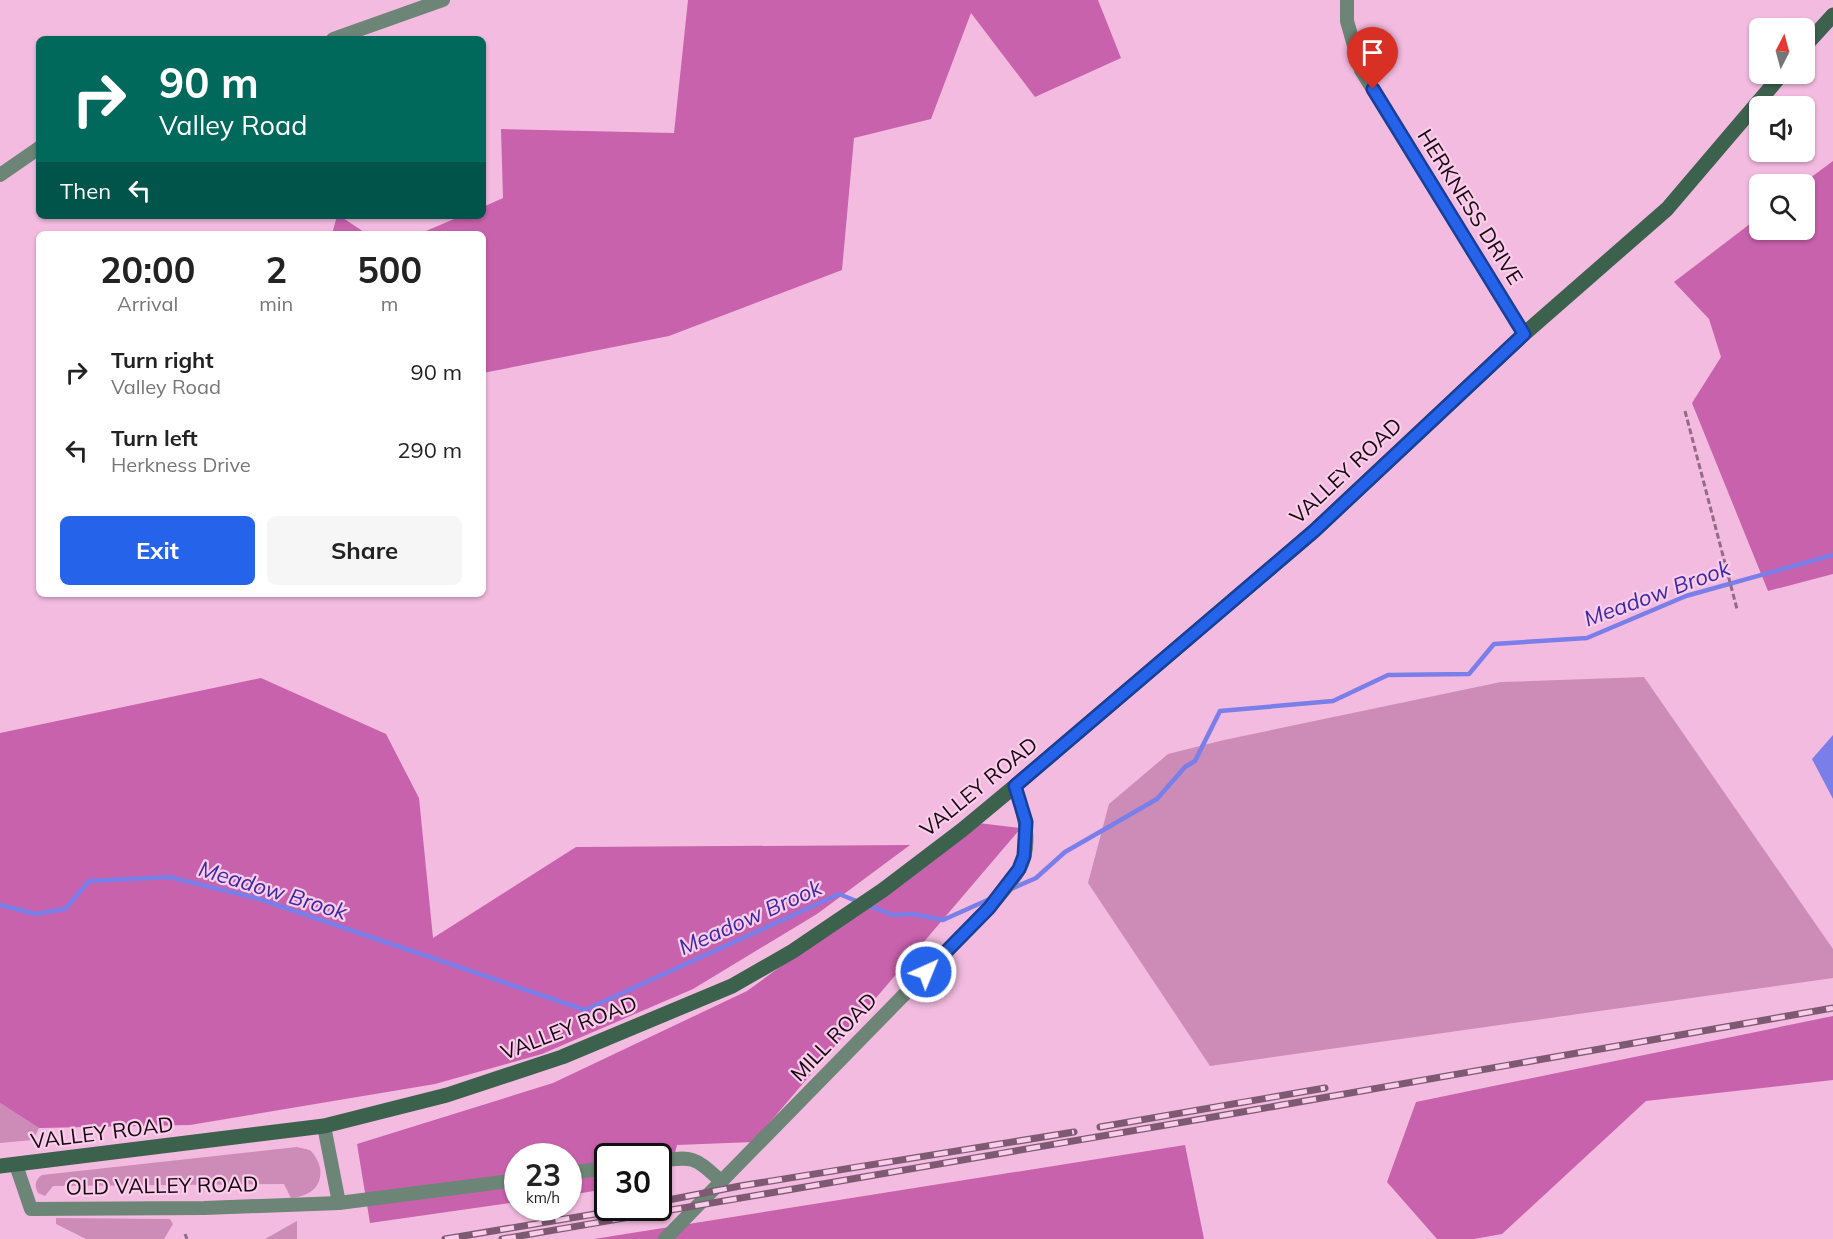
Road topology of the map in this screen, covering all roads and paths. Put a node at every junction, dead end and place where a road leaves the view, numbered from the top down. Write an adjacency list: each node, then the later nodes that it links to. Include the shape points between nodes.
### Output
1 (443, 0): 5 (street)
2 (1347, 0): 9 (street, HERKNESS DRIVE, via 1347,21 1361,70)
3 (1833, 15): 4 (main road)
4 (1815, 35)
5 (341, 36)
6 (1773, 84): 9 (main road, VALLEY ROAD, via 1667,209)
7 (36, 150): 8 (street)
8 (0, 175)
9 (1524, 334): 12 (main road, VALLEY ROAD, via 1314,531)
10 (1685, 411): 11 (path)
11 (1737, 609)
12 (1015, 786): 13 (main road, VALLEY ROAD, via 847,916 732,986 562,1056 447,1095); 18 (street, MILL ROAD, via 1026,822 1024,856 1019,869 989,908)
13 (324, 1126): 15 (main road, VALLEY ROAD); 19 (street)
14 (672, 1160): 18 (street, via 699,1161)
15 (16, 1165): 16 (main road, VALLEY ROAD); 19 (street, OLD VALLEY ROAD, via 31,1209)
16 (0, 1166)
17 (504, 1182): 19 (street, OLD VALLEY ROAD)
18 (722, 1182): 22 (street, MILL ROAD)
19 (339, 1203)
20 (185, 1234): 21 (path)
21 (187, 1239)
22 (666, 1239)

